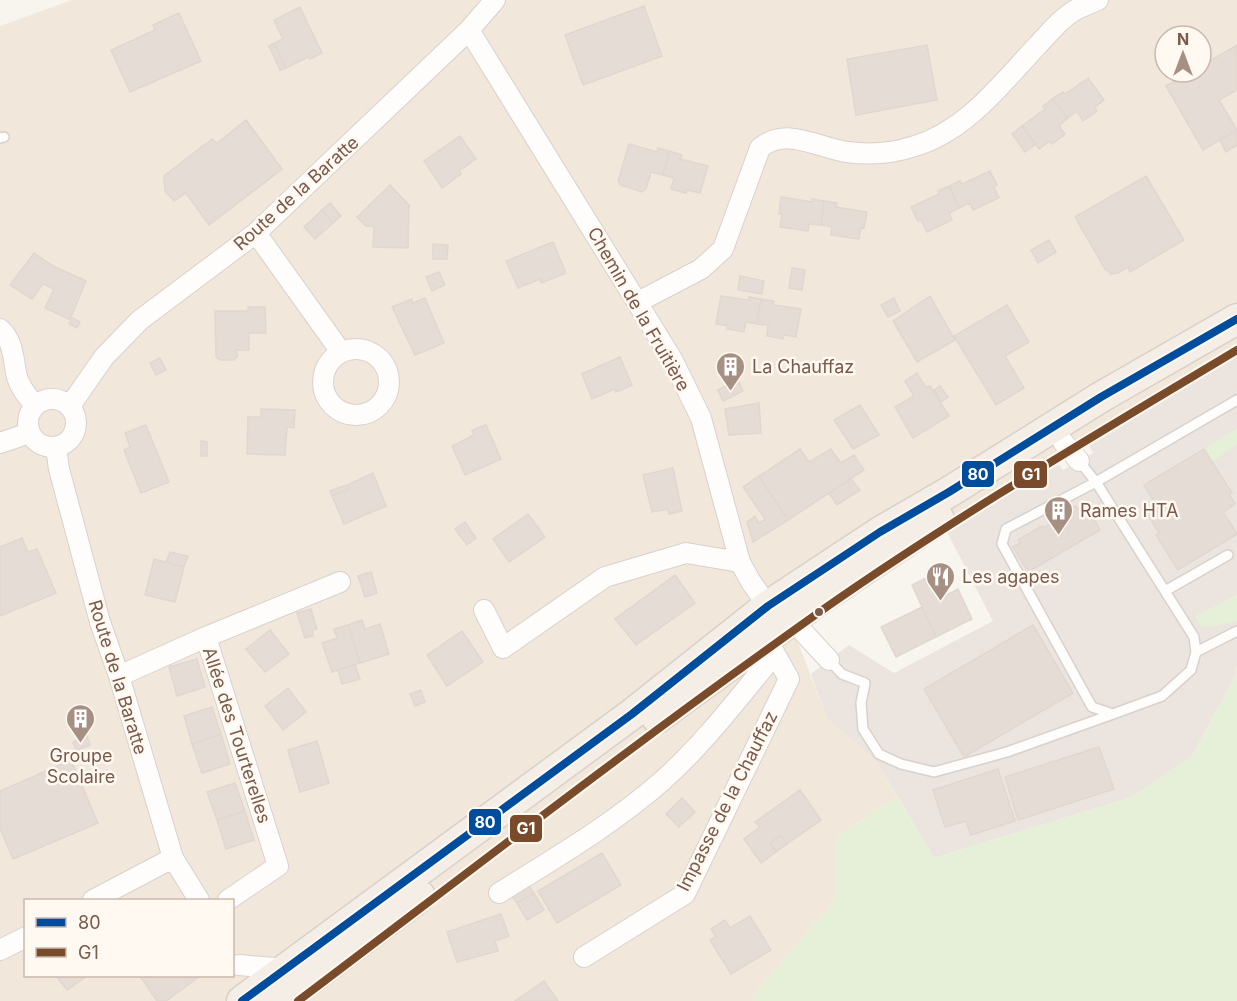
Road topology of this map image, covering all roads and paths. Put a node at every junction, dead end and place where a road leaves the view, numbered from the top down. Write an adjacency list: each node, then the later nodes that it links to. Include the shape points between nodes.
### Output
1 (495, 0): 3 (street, Route de la Baratte)
2 (1098, 0): 5 (street, via 1055,26 972,115 915,147 873,154 846,152 797,139 768,142 760,148 723,249 701,269)
3 (469, 30): 4 (street, Route de la Baratte); 5 (street, Chemin de la Fruitière)
4 (256, 234): 9 (street); 12 (street, Route de la Baratte, via 140,320 104,357)
5 (638, 302): 19 (street, Chemin de la Fruitière, via 701,418)
6 (1237, 319): 23 (main road, via 880,532)
7 (0, 329): 11 (street, via 14,353 24,392)
8 (1237, 338): 16 (main road)
9 (341, 352)
10 (1237, 400): 17 (lane)
11 (35, 406): 12 (street, via 53,399); 13 (street, via 29,414)
12 (69, 406): 15 (street, via 75,414 75,432)
13 (29, 433): 14 (street); 15 (street, via 43,447)
14 (0, 443)
15 (56, 447): 29 (street, Route de la Baratte, via 100,622)
16 (1071, 452): 17 (lane); 23 (main road, via 952,510)
17 (1096, 482): 21 (lane); 30 (lane, via 1006,529 1002,544 1092,707)
18 (1228, 555): 21 (lane)
19 (740, 561): 22 (street, via 686,553 605,577 503,648); 23 (street, Chemin de la Fruitière, via 751,582)
20 (340, 582): 25 (street)
21 (1165, 591): 27 (lane, via 1194,637)
22 (484, 610)
23 (780, 613): 26 (main road); 28 (street, Chemin de la Fruitière); 40 (main road, via 632,714)
24 (1237, 631): 27 (lane)
25 (206, 637): 29 (street, Allée des Tourterelles); 35 (street, Allée des Tourterelles, via 278,866)
26 (770, 646): 32 (street, via 710,732 663,781 608,825); 38 (street, Impasse de la Chauffaz, via 789,679 685,894); 43 (main road, via 627,739)
27 (1196, 652): 30 (lane, via 1191,670 1162,696)
28 (829, 660): 30 (lane, via 842,674 865,683 861,703 863,729 879,754 934,772 1007,752)
29 (119, 676): 31 (street, Route de la Baratte)
30 (1113, 714)
31 (173, 858): 33 (street); 34 (street, Route de la Baratte)
32 (499, 893)
33 (95, 899)
34 (198, 899)
35 (229, 899)
36 (24, 938): 37 (street)
37 (0, 951)
38 (584, 957)
39 (236, 960): 40 (street); 41 (street)
40 (286, 969): 42 (main road)
41 (233, 1001)
42 (242, 1001)
43 (281, 1001)

